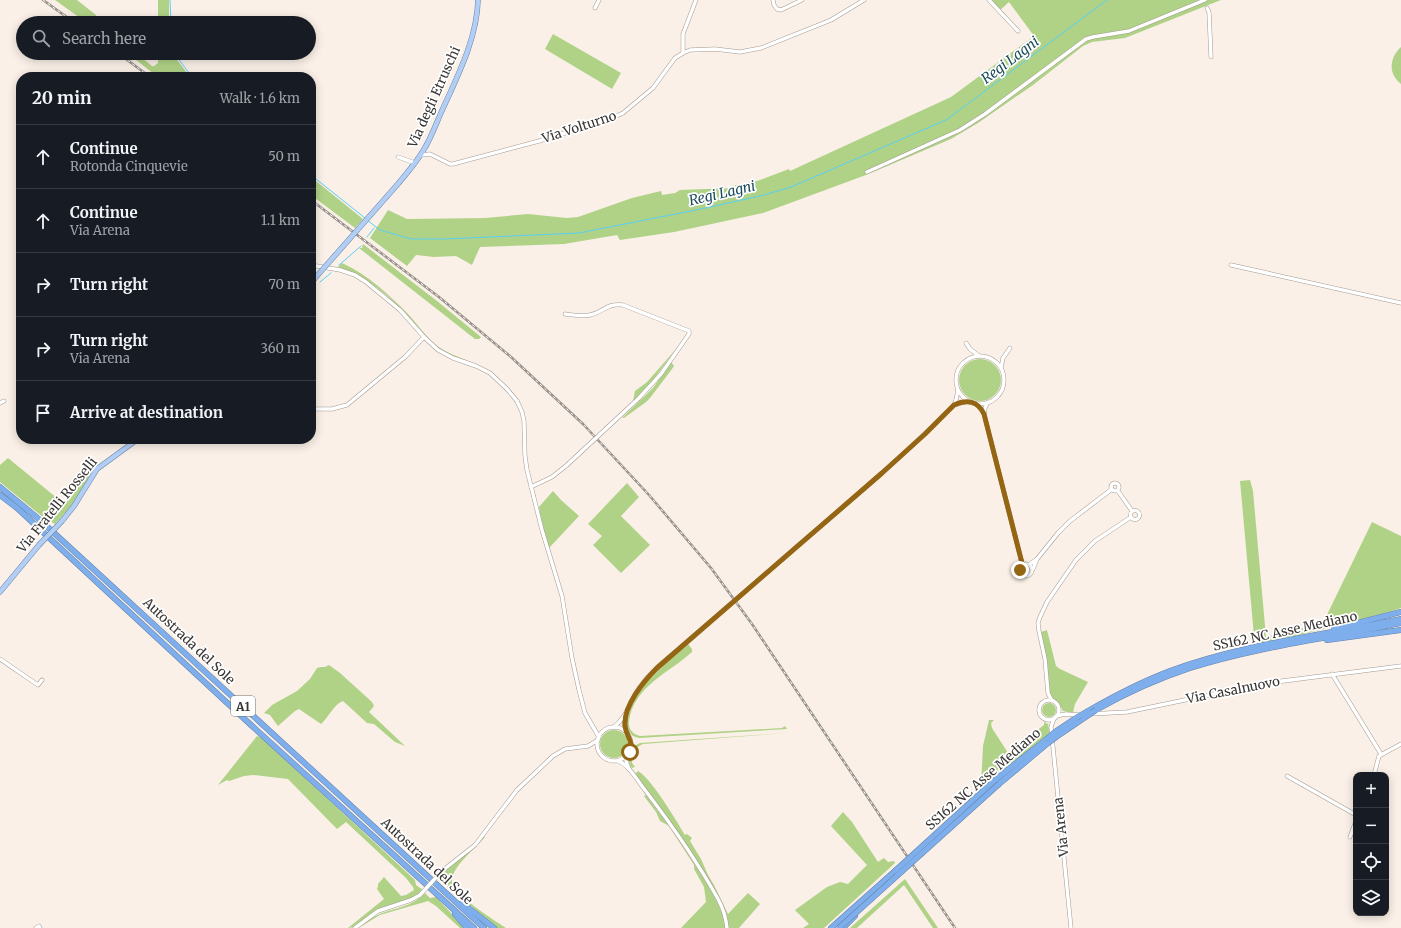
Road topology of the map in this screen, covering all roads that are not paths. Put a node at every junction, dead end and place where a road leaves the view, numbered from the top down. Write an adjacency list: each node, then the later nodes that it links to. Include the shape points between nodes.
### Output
1 (478, 0): 14 (main road, Via degli Etruschi, via 467,52 427,143)
2 (599, 0): 9 (street)
3 (696, 0): 12 (street, via 683,34)
4 (773, 0): 5 (street, via 777,10)
5 (802, 0)
6 (864, 0): 12 (street, via 831,20 761,48 740,52 715,49 690,50)
7 (989, 0): 11 (street)
8 (1205, 0): 17 (street, via 1129,31 1086,39 960,130)
9 (594, 8)
10 (1207, 8): 13 (street)
11 (1018, 31)
12 (683, 53): 14 (street, Via Volturno, via 675,58 654,88 623,113 610,119 453,164)
13 (1212, 57)
14 (426, 152): 16 (main road, Via degli Etruschi)
15 (398, 157): 16 (street)
16 (415, 163): 20 (main road, Via degli Etruschi, bridge)
17 (867, 172)
18 (1231, 265): 21 (street)
19 (316, 266): 23 (street, via 355,275 400,310)
20 (316, 277)
21 (1401, 303)
22 (565, 314): 39 (street, bridge, via 592,315 617,304 689,331 689,334 661,374 640,398 567,465 552,477)
23 (424, 337): 35 (street, via 405,357 347,405 332,409); 39 (street, via 446,355 490,373 513,395 524,421 526,470)
24 (966, 343): 26 (street)
25 (1010, 348): 27 (street, via 1003,358)
26 (979, 356): 27 (street, via 990,358); 28 (street, via 967,360 961,366 956,378)
27 (1001, 369): 31 (street, via 1004,377 1002,390 996,398)
28 (958, 390): 30 (street); 34 (street)
29 (4, 401): 32 (street)
30 (969, 401): 33 (street); 34 (street)
31 (988, 402): 33 (street); 36 (street)
32 (0, 403)
33 (977, 404): 36 (street)
34 (954, 405): 65 (street, bridge, via 908,450 646,679)
35 (316, 409)
36 (984, 414): 45 (street)
37 (131, 444): 50 (main road, Via Fratelli Rosselli, bridge, via 97,469 74,506)
38 (0, 487): 88 (highway, Autostrada del Sole / A1, via 40,520)
39 (531, 487): 68 (street, via 562,596 579,690 585,713)
40 (1112, 489): 41 (street); 41 (street, via 1112,485 1116,483); 46 (street, via 1070,521)
41 (1118, 491): 43 (street)
42 (0, 494): 89 (highway, Autostrada del Sole / A1)
43 (1132, 512): 44 (street); 44 (street, via 1137,512 1139,517 1136,520)
44 (1131, 517): 60 (street, via 1095,541 1071,566 1047,602 1038,623)
45 (1019, 551): 47 (street); 48 (street)
46 (1037, 559): 47 (street); 49 (street)
47 (1029, 564): 48 (street); 49 (street)
48 (1021, 567): 49 (street, via 1020,572 1025,576)
49 (1033, 570)
50 (0, 592)
51 (1401, 612): 55 (highway, via 1337,628)
52 (1401, 618): 55 (highway, SS162 NC Asse Mediano)
53 (1401, 623): 55 (highway, SS162 NC Asse Mediano)
54 (1401, 630): 55 (highway, via 1333,640)
55 (1312, 638): 73 (highway, SS162 NC Asse Mediano, bridge, via 1240,654 1145,685 1096,710); 73 (highway, SS162 NC Asse Mediano, bridge, via 1241,650 1157,676 1129,688 1076,718)
56 (0, 659): 59 (street, via 38,685)
57 (1401, 666): 58 (street, Via Casalnuovo)
58 (1332, 674): 64 (street, Via Casalnuovo, via 1267,683 1119,713); 78 (street)
59 (42, 680)
60 (1048, 692): 61 (street); 62 (street)
61 (1045, 701): 62 (street); 67 (street, via 1039,710)
62 (1052, 701): 63 (street)
63 (1058, 708): 64 (street); 66 (street)
64 (1066, 714): 66 (street, Via Casalnuovo)
65 (625, 716): 69 (street); 72 (street)
66 (1055, 717): 67 (street); 70 (street, Via Arena)
67 (1045, 719): 70 (street)
68 (592, 726): 71 (street); 74 (street)
69 (614, 727): 71 (street); 72 (street)
70 (1051, 727): 99 (street, Via Arena)
71 (604, 731): 74 (street)
72 (627, 732): 79 (street, via 632,745)
73 (1056, 735): 84 (highway, SS162 NC Asse Mediano, bridge)
74 (598, 739): 76 (street); 77 (street)
75 (1401, 744): 78 (street)
76 (588, 746): 77 (street); 92 (street, bridge, via 565,749 553,756 517,790 474,845 442,871 420,895 378,911)
77 (598, 750): 80 (street, via 606,759)
78 (1381, 754): 81 (street)
79 (628, 755): 80 (street); 82 (street, via 627,764)
80 (618, 761): 82 (street)
81 (1375, 772)
82 (632, 773): 97 (street, via 706,878 718,900)
83 (1287, 776): 85 (street)
84 (997, 782): 90 (highway, SS162 NC Asse Mediano, bridge); 91 (highway, SS162 NC Asse Mediano, bridge)
85 (1353, 813)
86 (1353, 829): 87 (street)
87 (1350, 837)
88 (436, 883): 95 (highway, Autostrada del Sole / A1); 96 (highway)
89 (436, 892): 93 (highway); 94 (highway, Autostrada del Sole / A1)
90 (873, 897): 91 (highway, SS162 NC Asse Mediano, bridge); 98 (highway, bridge)
91 (834, 927)
92 (355, 928)
93 (467, 928)
94 (474, 928)
95 (484, 928)
96 (494, 928)
97 (727, 928)
98 (843, 928)
99 (1071, 928)

